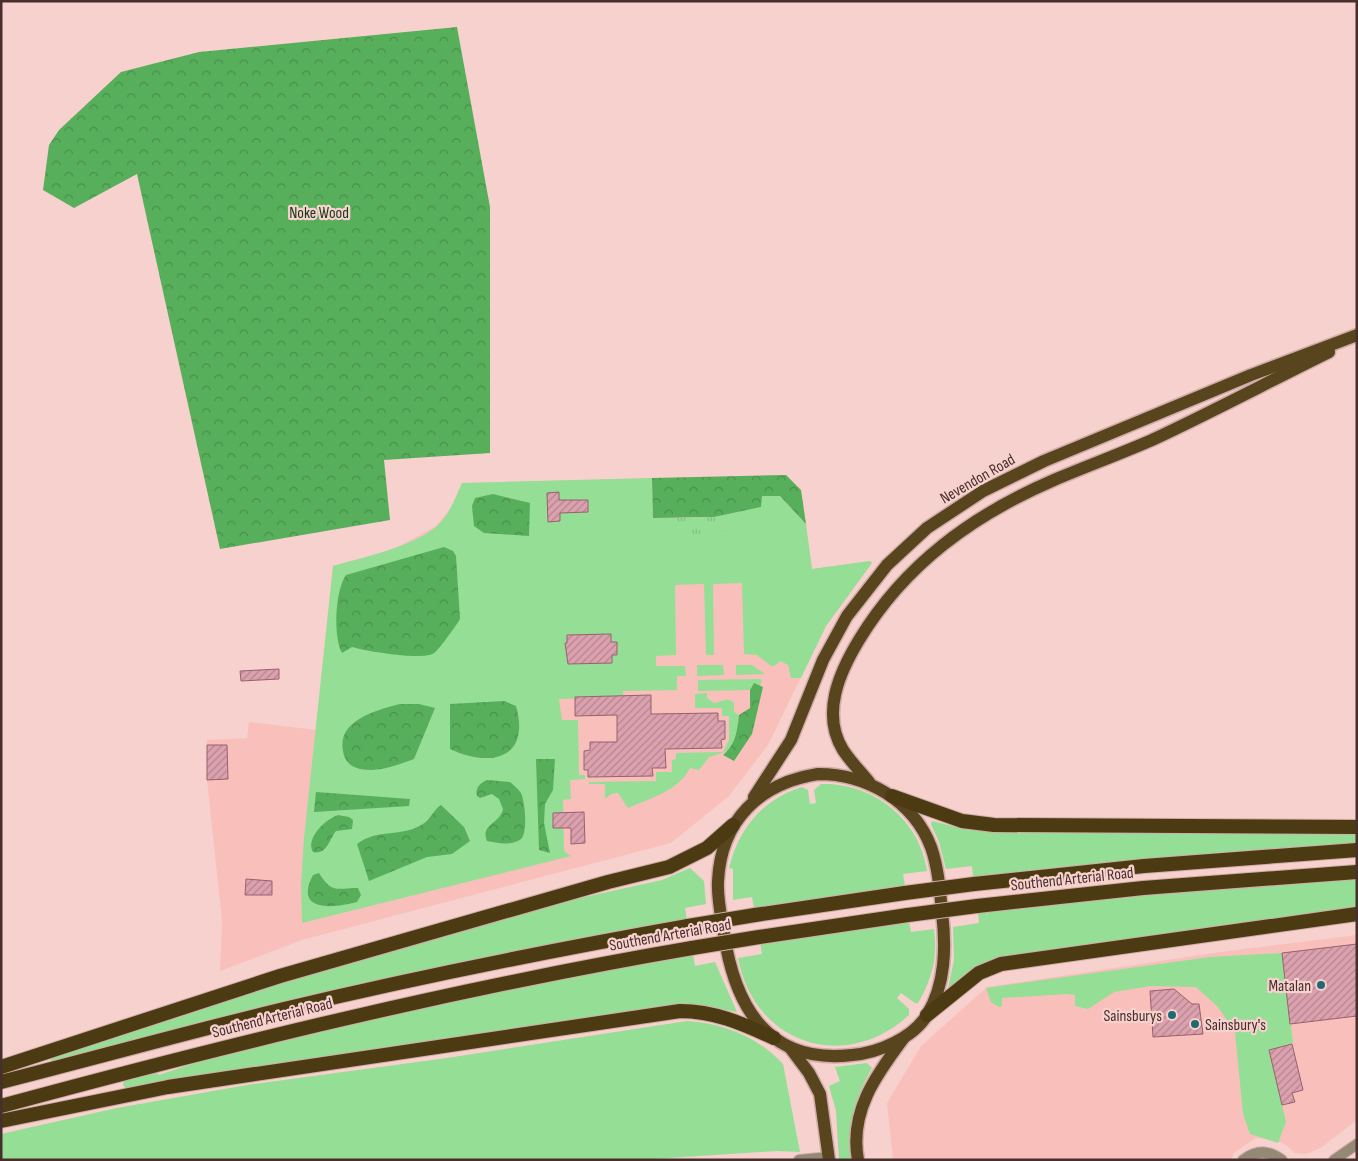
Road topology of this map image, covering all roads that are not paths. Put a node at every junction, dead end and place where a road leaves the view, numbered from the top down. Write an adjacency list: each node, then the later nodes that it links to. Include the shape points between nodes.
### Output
1 (1357, 337): 2 (main road, Nevendon Road, via 1150,441 1014,498 962,529 916,567 873,616 843,669 835,694 832,716 837,738 844,752); 4 (main road, Nevendon Road, via 1251,375 1044,461 983,491 927,528 887,565 848,616 823,660 791,740)
2 (870, 782): 3 (main road); 4 (main road, via 842,775 808,776 780,784)
3 (892, 796): 6 (highway, via 962,821 994,825); 10 (main road, via 919,822 937,873 944,958)
4 (747, 807): 5 (main road)
5 (733, 825): 12 (main road, via 718,877 725,943 739,995 750,1013); 14 (highway, via 707,848 669,867 280,976)
6 (1357, 826)
7 (1357, 850): 15 (highway, Southend Arterial Road, bridge, via 1153,865 974,884 688,926 349,994)
8 (1357, 872): 16 (highway, Southend Arterial Road, bridge, via 1170,885 977,906 759,936 563,971 362,1013)
9 (1357, 914): 10 (highway, via 1001,964 979,973)
10 (927, 1015): 11 (main road)
11 (904, 1037): 13 (main road, via 855,1055 829,1056); 21 (main road, via 867,1092 856,1136)
12 (774, 1038): 13 (main road); 17 (highway, via 723,1016 680,1011 168,1087)
13 (792, 1049): 19 (main road, via 820,1094)
14 (1, 1067)
15 (1, 1082)
16 (1, 1106)
17 (1, 1121)
18 (1356, 1145): 24 (street)
19 (829, 1159): 20 (street)
20 (799, 1160)
21 (858, 1160)
22 (1242, 1160): 23 (street, via 1258,1152 1270,1153)
23 (1282, 1160)
24 (1334, 1160)

